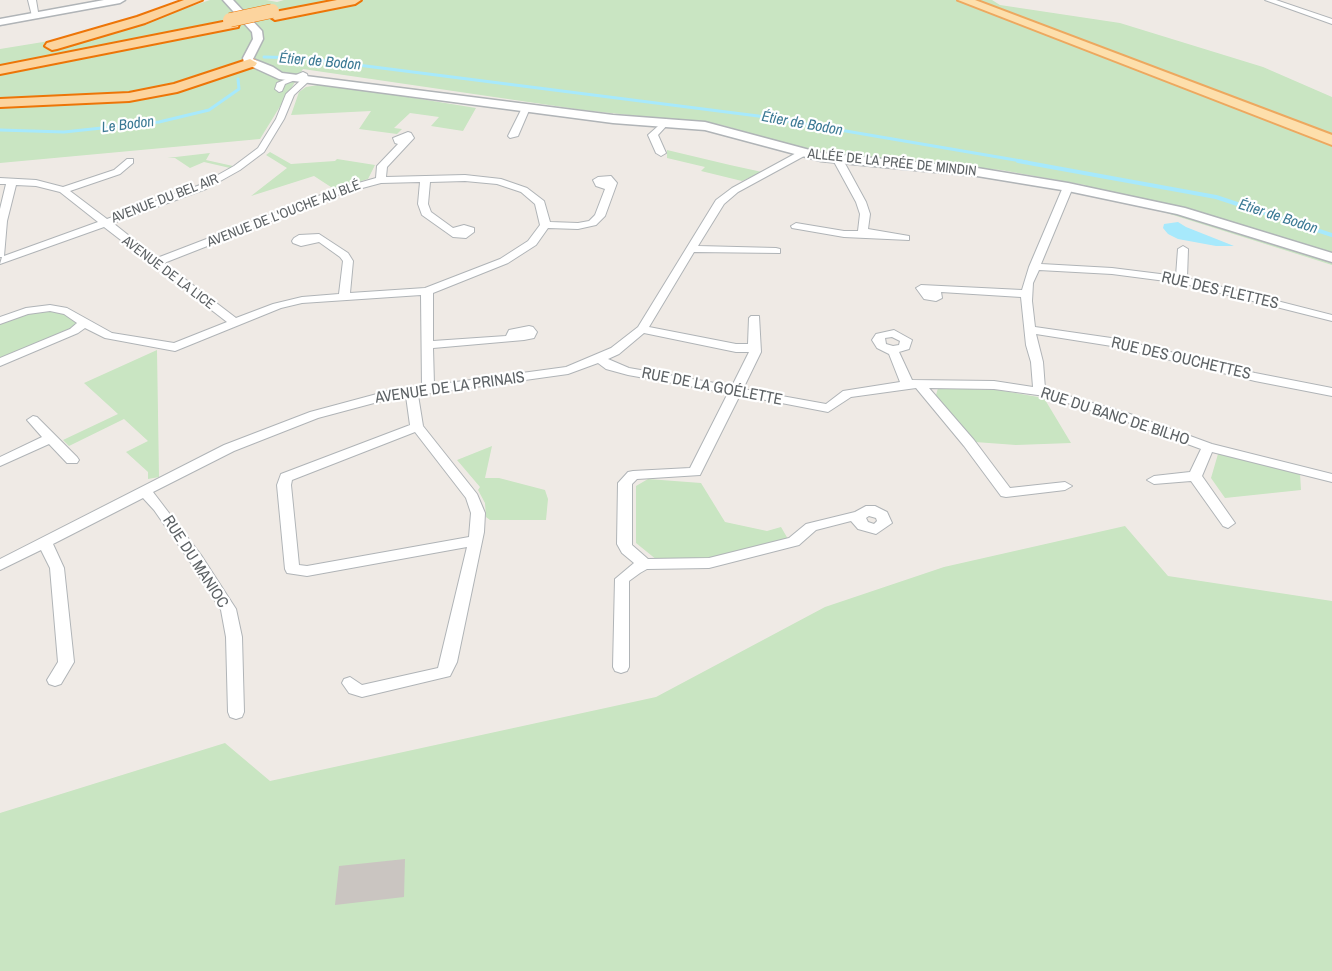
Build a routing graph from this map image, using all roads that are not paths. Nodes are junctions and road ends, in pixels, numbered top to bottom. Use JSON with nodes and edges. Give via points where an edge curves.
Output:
{"nodes":[{"id":1,"x":32,"y":0,"type":"edge"},
{"id":2,"x":120,"y":0,"type":"edge"},
{"id":3,"x":196,"y":0,"type":"edge"},
{"id":4,"x":228,"y":0,"type":"edge"},
{"id":5,"x":330,"y":0,"type":"edge"},
{"id":6,"x":355,"y":0,"type":"edge"},
{"id":7,"x":954,"y":0,"type":"edge"},
{"id":8,"x":964,"y":0,"type":"edge"},
{"id":9,"x":1269,"y":0,"type":"edge"},
{"id":10,"x":273,"y":14,"type":"junction"},
{"id":11,"x":36,"y":16,"type":"junction"},
{"id":12,"x":0,"y":22,"type":"edge"},
{"id":13,"x":232,"y":22,"type":"junction"},
{"id":14,"x":1332,"y":22,"type":"edge"},
{"id":15,"x":1086,"y":48,"type":"junction"},
{"id":16,"x":0,"y":60,"type":"edge"},
{"id":17,"x":0,"y":64,"type":"edge"},
{"id":18,"x":261,"y":68,"type":"junction"},
{"id":19,"x":0,"y":70,"type":"edge"},
{"id":20,"x":304,"y":77,"type":"junction"},
{"id":21,"x":290,"y":78,"type":"junction"},
{"id":22,"x":279,"y":88,"type":"junction"},
{"id":23,"x":0,"y":103,"type":"edge"},
{"id":24,"x":526,"y":108,"type":"junction"},
{"id":25,"x":666,"y":122,"type":"junction"},
{"id":26,"x":276,"y":125,"type":"junction"},
{"id":27,"x":513,"y":136,"type":"dead end"},
{"id":28,"x":1332,"y":140,"type":"edge"},
{"id":29,"x":404,"y":143,"type":"dead end"},
{"id":30,"x":661,"y":153,"type":"dead end"},
{"id":31,"x":803,"y":153,"type":"junction"},
{"id":32,"x":837,"y":158,"type":"junction"},
{"id":33,"x":130,"y":161,"type":"dead end"},
{"id":34,"x":425,"y":179,"type":"junction"},
{"id":35,"x":381,"y":180,"type":"junction"},
{"id":36,"x":12,"y":181,"type":"junction"},
{"id":37,"x":0,"y":182,"type":"edge"},
{"id":38,"x":1068,"y":187,"type":"junction"},
{"id":39,"x":610,"y":188,"type":"dead end"},
{"id":40,"x":63,"y":190,"type":"junction"},
{"id":41,"x":104,"y":223,"type":"junction"},
{"id":42,"x":545,"y":225,"type":"junction"},
{"id":43,"x":796,"y":226,"type":"dead end"},
{"id":44,"x":452,"y":231,"type":"dead end"},
{"id":45,"x":868,"y":234,"type":"junction"},
{"id":46,"x":905,"y":238,"type":"dead end"},
{"id":47,"x":321,"y":239,"type":"dead end"},
{"id":48,"x":691,"y":249,"type":"junction"},
{"id":49,"x":1183,"y":249,"type":"dead end"},
{"id":50,"x":776,"y":251,"type":"dead end"},
{"id":51,"x":0,"y":254,"type":"edge"},
{"id":52,"x":1332,"y":258,"type":"edge"},
{"id":53,"x":0,"y":261,"type":"edge"},
{"id":54,"x":156,"y":262,"type":"junction"},
{"id":55,"x":1034,"y":267,"type":"junction"},
{"id":56,"x":1181,"y":280,"type":"junction"},
{"id":57,"x":935,"y":289,"type":"dead end"},
{"id":58,"x":427,"y":291,"type":"junction"},
{"id":59,"x":1027,"y":294,"type":"junction"},
{"id":60,"x":344,"y":297,"type":"junction"},
{"id":61,"x":755,"y":318,"type":"dead end"},
{"id":62,"x":1332,"y":318,"type":"edge"},
{"id":63,"x":0,"y":321,"type":"edge"},
{"id":64,"x":234,"y":322,"type":"junction"},
{"id":65,"x":84,"y":323,"type":"junction"},
{"id":66,"x":642,"y":329,"type":"junction"},
{"id":67,"x":1030,"y":330,"type":"junction"},
{"id":68,"x":109,"y":336,"type":"junction"},
{"id":69,"x":57,"y":339,"type":"junction"},
{"id":70,"x":511,"y":339,"type":"dead end"},
{"id":71,"x":428,"y":345,"type":"junction"},
{"id":72,"x":753,"y":347,"type":"junction"},
{"id":73,"x":892,"y":350,"type":"dead end"},
{"id":74,"x":599,"y":359,"type":"junction"},
{"id":75,"x":0,"y":362,"type":"edge"},
{"id":76,"x":913,"y":384,"type":"junction"},
{"id":77,"x":428,"y":388,"type":"junction"},
{"id":78,"x":411,"y":391,"type":"junction"},
{"id":79,"x":734,"y":392,"type":"junction"},
{"id":80,"x":1039,"y":392,"type":"junction"},
{"id":81,"x":1332,"y":392,"type":"edge"},
{"id":82,"x":828,"y":408,"type":"joint"},
{"id":83,"x":33,"y":420,"type":"dead end"},
{"id":84,"x":417,"y":427,"type":"junction"},
{"id":85,"x":51,"y":438,"type":"junction"},
{"id":86,"x":1208,"y":447,"type":"junction"},
{"id":87,"x":72,"y":460,"type":"dead end"},
{"id":88,"x":0,"y":462,"type":"edge"},
{"id":89,"x":1195,"y":476,"type":"junction"},
{"id":90,"x":1332,"y":478,"type":"edge"},
{"id":91,"x":1154,"y":480,"type":"dead end"},
{"id":92,"x":1065,"y":486,"type":"dead end"},
{"id":93,"x":144,"y":491,"type":"junction"},
{"id":94,"x":858,"y":517,"type":"dead end"},
{"id":95,"x":1228,"y":523,"type":"dead end"},
{"id":96,"x":474,"y":541,"type":"junction"},
{"id":97,"x":45,"y":542,"type":"junction"},
{"id":98,"x":645,"y":564,"type":"junction"},
{"id":99,"x":0,"y":565,"type":"edge"},
{"id":100,"x":621,"y":667,"type":"dead end"},
{"id":101,"x":56,"y":680,"type":"dead end"},
{"id":102,"x":350,"y":683,"type":"dead end"},
{"id":103,"x":236,"y":712,"type":"dead end"}],
"edges":[{"from":1,"to":11,"type":"street"},
{"from":2,"to":11,"type":"street"},
{"from":3,"to":16,"type":"highway","via":[[102,32]]},
{"from":4,"to":18,"type":"street","via":[[257,31],[258,39],[248,58]]},
{"from":5,"to":10,"type":"highway"},
{"from":6,"to":10,"type":"highway"},
{"from":7,"to":15,"type":"main road"},
{"from":8,"to":15,"type":"main road"},
{"from":9,"to":14,"type":"street"},
{"from":10,"to":13,"type":"highway"},
{"from":11,"to":12,"type":"street"},
{"from":13,"to":17,"type":"highway"},
{"from":13,"to":19,"type":"highway"},
{"from":15,"to":28,"type":"main road"},
{"from":18,"to":20,"type":"street"},
{"from":18,"to":21,"type":"street"},
{"from":18,"to":22,"type":"street"},
{"from":18,"to":23,"type":"highway","via":[[140,95]]},
{"from":20,"to":21,"type":"street"},
{"from":20,"to":24,"type":"street","name":"ALLÉE DE LA PRÉE DE MINDIN"},
{"from":20,"to":26,"type":"street","name":"AVENUE DU BEL AIR","via":[[293,89]]},
{"from":21,"to":22,"type":"street"},
{"from":22,"to":26,"type":"street","name":"AVENUE DU BEL AIR"},
{"from":24,"to":25,"type":"street","name":"ALLÉE DE LA PRÉE DE MINDIN"},
{"from":24,"to":27,"type":"street"},
{"from":25,"to":30,"type":"street","via":[[653,135]]},
{"from":25,"to":31,"type":"street","name":"ALLÉE DE LA PRÉE DE MINDIN","via":[[720,129]]},
{"from":26,"to":41,"type":"street","name":"AVENUE DU BEL AIR","via":[[261,150],[223,177]]},
{"from":29,"to":35,"type":"street","via":[[382,166]]},
{"from":31,"to":32,"type":"street","name":"ALLÉE DE LA PRÉE DE MINDIN"},
{"from":31,"to":48,"type":"street","name":"AVENUE DE LA PRINAIS","via":[[720,202]]},
{"from":32,"to":38,"type":"street","name":"ALLÉE DE LA PRÉE DE MINDIN","via":[[977,172]]},
{"from":32,"to":45,"type":"street","via":[[861,202],[865,214],[863,230]]},
{"from":33,"to":40,"type":"street","via":[[117,172]]},
{"from":34,"to":35,"type":"street","name":"AVENUE DE L'OUCHE AU BLÉ"},
{"from":34,"to":42,"type":"street","name":"AVENUE DE L'OUCHE AU BLÉ","via":[[498,181],[524,190],[540,203]]},
{"from":34,"to":44,"type":"street","via":[[426,213]]},
{"from":35,"to":54,"type":"street","name":"AVENUE DE L'OUCHE AU BLÉ","via":[[337,192]]},
{"from":36,"to":37,"type":"street"},
{"from":36,"to":40,"type":"street"},
{"from":36,"to":51,"type":"street"},
{"from":38,"to":52,"type":"street","name":"ALLÉE DE LA PRÉE DE MINDIN","via":[[1171,208]]},
{"from":38,"to":55,"type":"street"},
{"from":39,"to":42,"type":"street","via":[[600,216],[592,223]]},
{"from":40,"to":41,"type":"street","name":"AVENUE DE LA LICE"},
{"from":41,"to":53,"type":"street","name":"AVENUE DU BEL AIR"},
{"from":41,"to":54,"type":"street","name":"AVENUE DE LA LICE"},
{"from":42,"to":58,"type":"street","via":[[532,243],[512,257]]},
{"from":43,"to":45,"type":"street"},
{"from":45,"to":46,"type":"street"},
{"from":47,"to":60,"type":"street","via":[[348,261]]},
{"from":48,"to":50,"type":"street"},
{"from":48,"to":66,"type":"street","name":"AVENUE DE LA PRINAIS"},
{"from":49,"to":56,"type":"street"},
{"from":54,"to":64,"type":"street","name":"AVENUE DE LA LICE"},
{"from":55,"to":56,"type":"street","name":"RUE DES FLETTES"},
{"from":55,"to":59,"type":"street"},
{"from":56,"to":62,"type":"street","name":"RUE DES FLETTES"},
{"from":57,"to":59,"type":"street"},
{"from":58,"to":60,"type":"street"},
{"from":58,"to":71,"type":"street"},
{"from":59,"to":67,"type":"street"},
{"from":60,"to":64,"type":"street","via":[[302,300]]},
{"from":61,"to":72,"type":"street"},
{"from":63,"to":65,"type":"street","via":[[26,311],[50,308],[67,311]]},
{"from":64,"to":68,"type":"street","via":[[175,348]]},
{"from":65,"to":68,"type":"street"},
{"from":65,"to":69,"type":"street"},
{"from":66,"to":72,"type":"street","via":[[736,348]]},
{"from":66,"to":74,"type":"street","name":"AVENUE DE LA PRINAIS"},
{"from":67,"to":80,"type":"street"},
{"from":67,"to":81,"type":"street","name":"RUE DES OUCHETTES","via":[[1118,343]]},
{"from":68,"to":69,"type":"street"},
{"from":69,"to":75,"type":"street"},
{"from":70,"to":71,"type":"street"},
{"from":71,"to":77,"type":"street"},
{"from":72,"to":79,"type":"street","via":[[755,352]]},
{"from":73,"to":76,"type":"street"},
{"from":74,"to":77,"type":"street","name":"AVENUE DE LA PRINAIS","via":[[568,370]]},
{"from":74,"to":79,"type":"street","name":"RUE DE LA GOÉLETTE","via":[[628,371]]},
{"from":76,"to":80,"type":"street","name":"RUE DU BANC DE BILHO","via":[[994,385]]},
{"from":76,"to":82,"type":"street","name":"RUE DU BANC DE BILHO","via":[[847,394]]},
{"from":76,"to":92,"type":"street","via":[[969,443],[1006,493]]},
{"from":77,"to":78,"type":"street","name":"AVENUE DE LA PRINAIS"},
{"from":78,"to":84,"type":"street"},
{"from":78,"to":93,"type":"street","name":"AVENUE DE LA PRINAIS","via":[[349,405],[264,433]]},
{"from":79,"to":82,"type":"street","name":"RUE DE LA GOÉLETTE"},
{"from":79,"to":98,"type":"street","via":[[695,472],[633,475],[625,483],[624,544]]},
{"from":80,"to":86,"type":"street","name":"RUE DU BANC DE BILHO","via":[[1126,417]]},
{"from":83,"to":85,"type":"street"},
{"from":84,"to":96,"type":"street","via":[[472,497],[477,513]]},
{"from":84,"to":96,"type":"street","via":[[286,477],[292,569],[307,571]]},
{"from":85,"to":87,"type":"street"},
{"from":85,"to":88,"type":"street"},
{"from":86,"to":89,"type":"street"},
{"from":86,"to":90,"type":"street","name":"RUE DU BANC DE BILHO"},
{"from":89,"to":91,"type":"street"},
{"from":89,"to":95,"type":"street"},
{"from":93,"to":97,"type":"street","name":"AVENUE DE LA PRINAIS"},
{"from":93,"to":103,"type":"street","name":"RUE DU MANIOC","via":[[228,609],[234,636]]},
{"from":94,"to":98,"type":"street","via":[[811,527],[794,542],[709,563]]},
{"from":96,"to":102,"type":"street","via":[[444,672],[362,691]]},
{"from":97,"to":99,"type":"street","name":"AVENUE DE LA PRINAIS"},
{"from":97,"to":101,"type":"street","via":[[57,568],[66,662]]},
{"from":98,"to":100,"type":"street","via":[[622,579]]}]}
